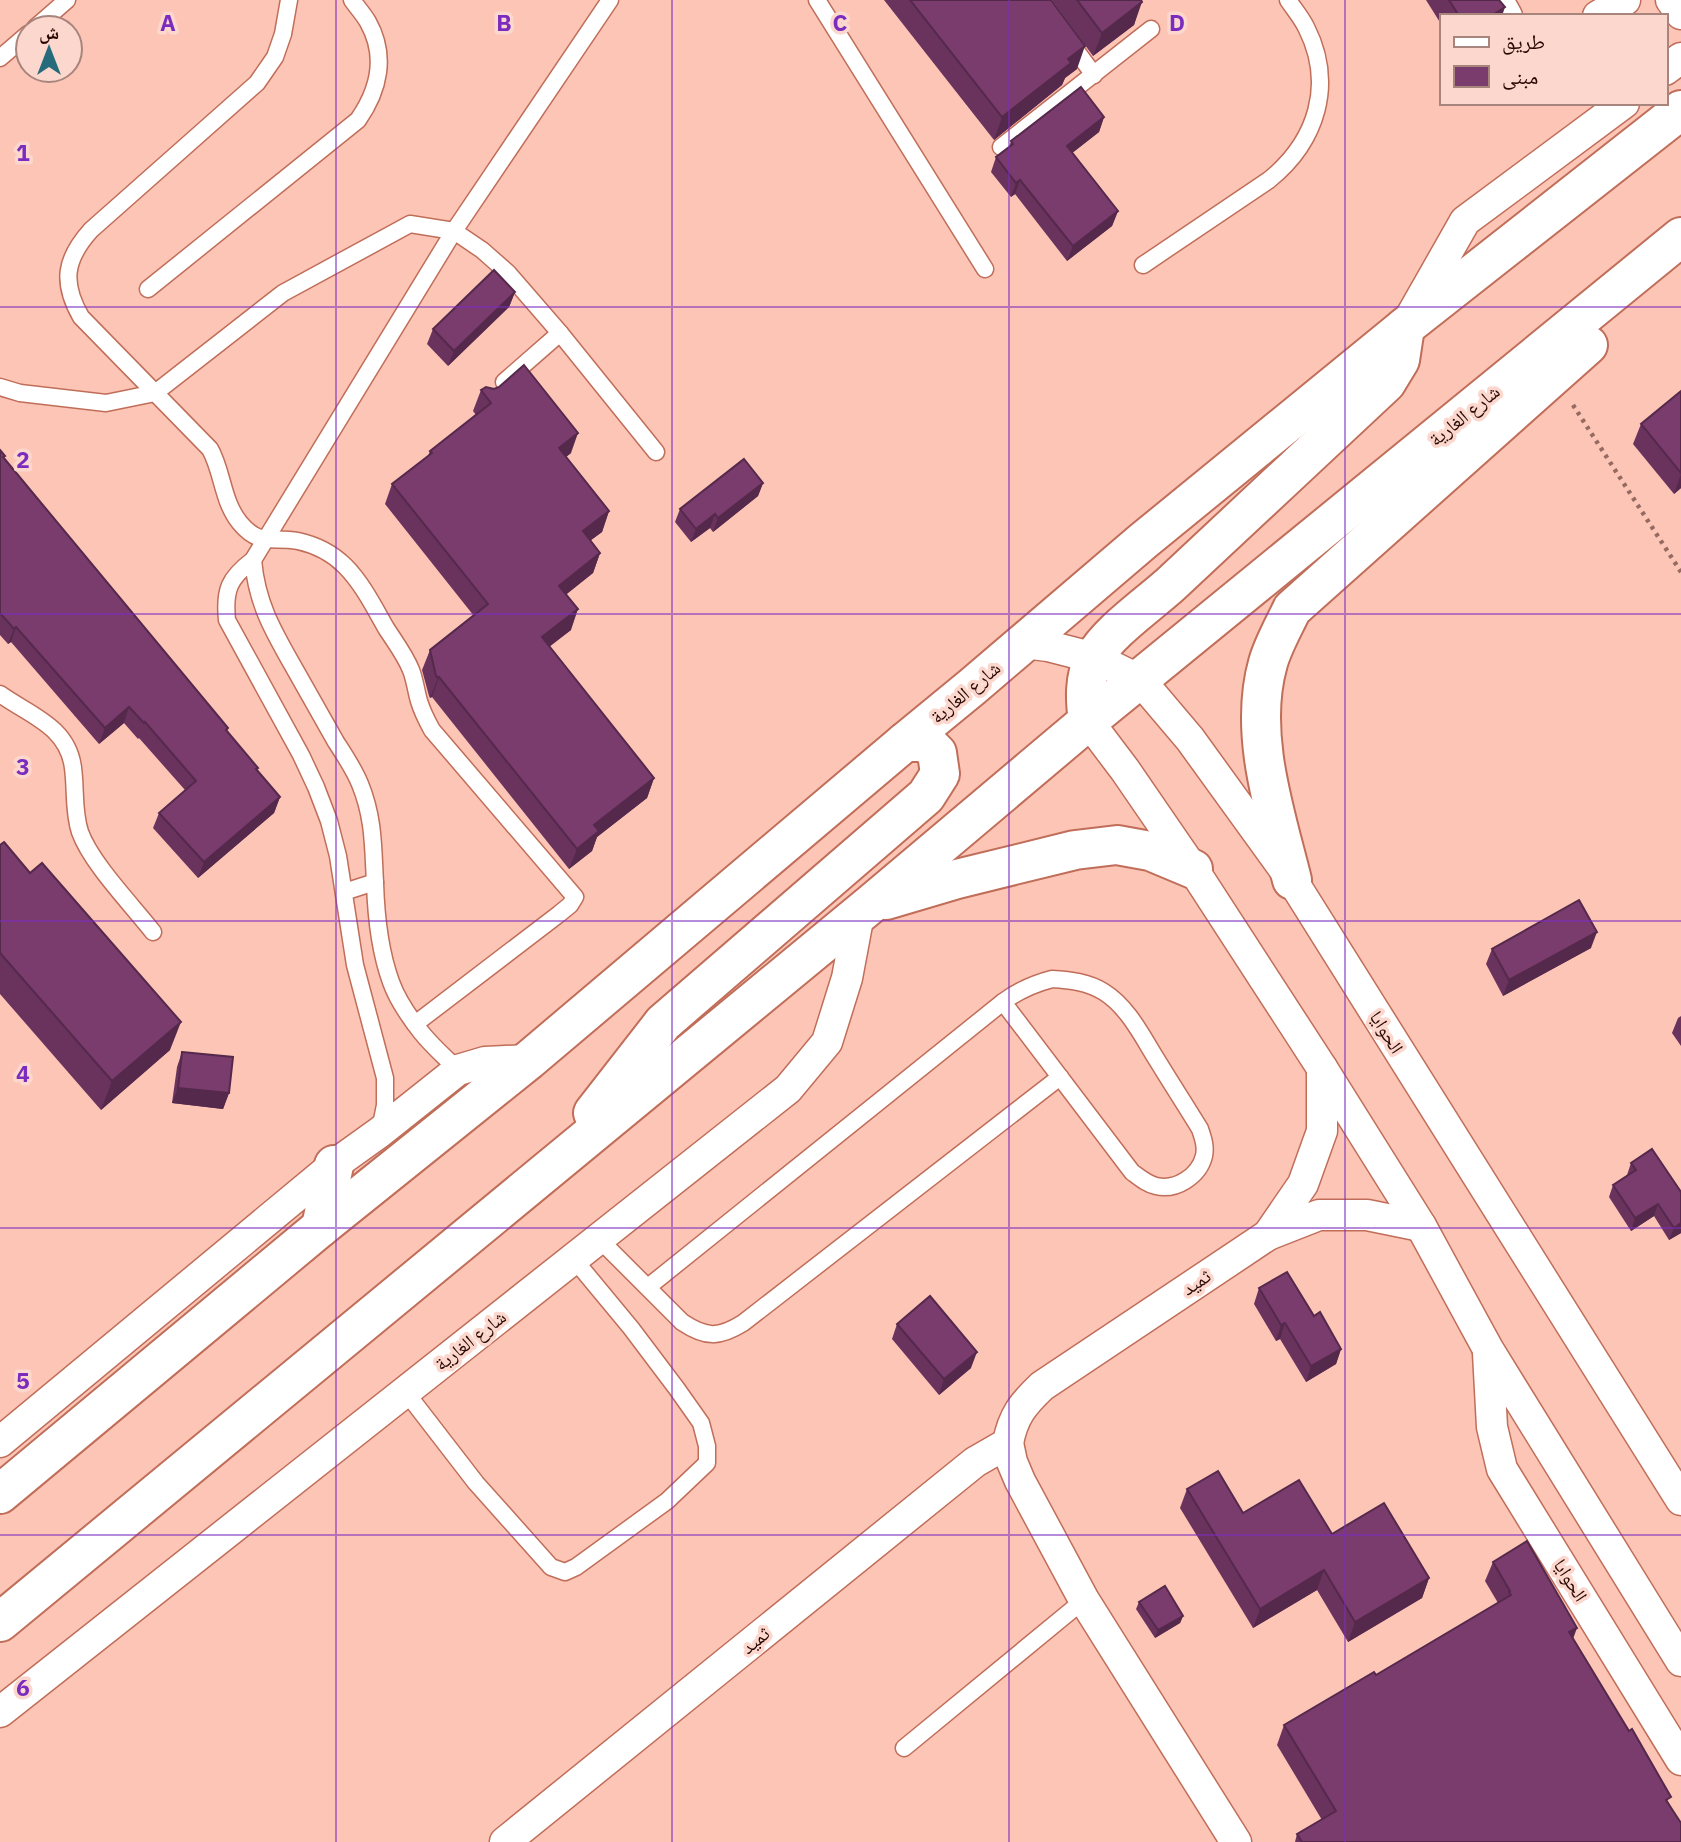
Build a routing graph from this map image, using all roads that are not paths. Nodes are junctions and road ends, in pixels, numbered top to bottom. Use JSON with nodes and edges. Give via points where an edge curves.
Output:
{"nodes":[{"id":1,"x":67,"y":0,"type":"edge"},
{"id":2,"x":289,"y":0,"type":"edge"},
{"id":3,"x":352,"y":0,"type":"edge"},
{"id":4,"x":610,"y":0,"type":"edge"},
{"id":5,"x":817,"y":0,"type":"edge"},
{"id":6,"x":1288,"y":0,"type":"edge"},
{"id":7,"x":1625,"y":0,"type":"edge"},
{"id":8,"x":1671,"y":0,"type":"edge"},
{"id":9,"x":51,"y":14,"type":"edge"},
{"id":10,"x":1601,"y":14,"type":"edge"},
{"id":11,"x":1681,"y":14,"type":"edge"},
{"id":12,"x":1152,"y":29,"type":"dead end"},
{"id":13,"x":1062,"y":32,"type":"edge"},
{"id":14,"x":14,"y":46,"type":"edge"},
{"id":15,"x":0,"y":58,"type":"edge"},
{"id":16,"x":1094,"y":75,"type":"junction"},
{"id":17,"x":1621,"y":105,"type":"edge"},
{"id":18,"x":1681,"y":110,"type":"edge"},
{"id":19,"x":1001,"y":147,"type":"dead end"},
{"id":20,"x":454,"y":231,"type":"junction"},
{"id":21,"x":1668,"y":248,"type":"edge"},
{"id":22,"x":1143,"y":265,"type":"dead end"},
{"id":23,"x":985,"y":269,"type":"dead end"},
{"id":24,"x":148,"y":289,"type":"dead end"},
{"id":25,"x":1405,"y":327,"type":"junction"},
{"id":26,"x":560,"y":333,"type":"junction"},
{"id":27,"x":0,"y":387,"type":"edge"},
{"id":28,"x":495,"y":391,"type":"edge"},
{"id":29,"x":155,"y":393,"type":"junction"},
{"id":30,"x":656,"y":452,"type":"dead end"},
{"id":31,"x":266,"y":540,"type":"junction"},
{"id":32,"x":253,"y":561,"type":"junction"},
{"id":33,"x":1024,"y":643,"type":"junction"},
{"id":34,"x":1095,"y":657,"type":"junction"},
{"id":35,"x":1140,"y":680,"type":"junction"},
{"id":36,"x":0,"y":694,"type":"edge"},
{"id":37,"x":1088,"y":721,"type":"junction"},
{"id":38,"x":905,"y":741,"type":"junction"},
{"id":39,"x":1193,"y":869,"type":"junction"},
{"id":40,"x":1292,"y":880,"type":"junction"},
{"id":41,"x":375,"y":882,"type":"junction"},
{"id":42,"x":344,"y":892,"type":"junction"},
{"id":43,"x":865,"y":909,"type":"junction"},
{"id":44,"x":153,"y":932,"type":"dead end"},
{"id":45,"x":1003,"y":1002,"type":"junction"},
{"id":46,"x":415,"y":1024,"type":"junction"},
{"id":47,"x":529,"y":1060,"type":"junction"},
{"id":48,"x":1322,"y":1068,"type":"junction"},
{"id":49,"x":458,"y":1070,"type":"junction"},
{"id":50,"x":1060,"y":1077,"type":"junction"},
{"id":51,"x":380,"y":1132,"type":"junction"},
{"id":52,"x":334,"y":1165,"type":"junction"},
{"id":53,"x":548,"y":1170,"type":"junction"},
{"id":54,"x":1421,"y":1226,"type":"junction"},
{"id":55,"x":321,"y":1227,"type":"junction"},
{"id":56,"x":1268,"y":1235,"type":"junction"},
{"id":57,"x":598,"y":1238,"type":"junction"},
{"id":58,"x":573,"y":1258,"type":"junction"},
{"id":59,"x":648,"y":1287,"type":"junction"},
{"id":60,"x":1488,"y":1349,"type":"junction"},
{"id":61,"x":405,"y":1391,"type":"junction"},
{"id":62,"x":0,"y":1442,"type":"edge"},
{"id":63,"x":1009,"y":1443,"type":"junction"},
{"id":64,"x":0,"y":1494,"type":"edge"},
{"id":65,"x":1681,"y":1500,"type":"edge"},
{"id":66,"x":1084,"y":1600,"type":"junction"},
{"id":67,"x":0,"y":1622,"type":"edge"},
{"id":68,"x":1681,"y":1661,"type":"edge"},
{"id":69,"x":0,"y":1712,"type":"edge"},
{"id":70,"x":904,"y":1748,"type":"dead end"},
{"id":71,"x":1681,"y":1760,"type":"edge"},
{"id":72,"x":1223,"y":1837,"type":"edge"},
{"id":73,"x":505,"y":1842,"type":"edge"}],
"edges":[{"from":1,"to":9,"type":"lane"},
{"from":2,"to":29,"type":"lane","via":[[275,57],[257,83],[91,230],[70,261],[71,300],[80,317]]},
{"from":3,"to":24,"type":"lane","via":[[368,22],[378,56],[375,91],[368,106],[358,120]]},
{"from":4,"to":20,"type":"lane"},
{"from":5,"to":23,"type":"lane"},
{"from":6,"to":22,"type":"lane","via":[[1305,25],[1319,68],[1320,91],[1309,133],[1285,167],[1269,180]]},
{"from":7,"to":10,"type":"street"},
{"from":8,"to":11,"type":"street"},
{"from":12,"to":16,"type":"lane"},
{"from":13,"to":16,"type":"lane"},
{"from":14,"to":15,"type":"lane"},
{"from":16,"to":19,"type":"lane"},
{"from":17,"to":25,"type":"street","name":"شارع الغارية","via":[[1465,220]]},
{"from":18,"to":25,"type":"street","name":"شارع الغارية"},
{"from":20,"to":26,"type":"lane","via":[[508,273]]},
{"from":20,"to":29,"type":"lane","via":[[410,224],[283,293]]},
{"from":20,"to":31,"type":"lane"},
{"from":21,"to":35,"type":"street","name":"شارع الغارية"},
{"from":21,"to":40,"type":"street","via":[[1617,319],[1292,609],[1268,663],[1261,718],[1265,773]]},
{"from":25,"to":33,"type":"street","name":"شارع الغارية"},
{"from":25,"to":34,"type":"street","via":[[1400,360],[1386,383],[1111,636]]},
{"from":26,"to":28,"type":"lane"},
{"from":26,"to":30,"type":"lane"},
{"from":27,"to":29,"type":"lane","via":[[106,403]]},
{"from":29,"to":31,"type":"lane","via":[[209,449],[238,521]]},
{"from":31,"to":32,"type":"lane"},
{"from":31,"to":46,"type":"lane","via":[[315,546],[354,575],[405,656],[432,730],[575,897]]},
{"from":32,"to":41,"type":"lane","via":[[270,623],[360,784],[373,828]]},
{"from":32,"to":42,"type":"lane","via":[[229,585],[227,620],[316,787],[329,821]]},
{"from":33,"to":34,"type":"street","name":"الحوايا"},
{"from":33,"to":38,"type":"street","name":"شارع الغارية"},
{"from":34,"to":35,"type":"street","name":"الحوايا"},
{"from":34,"to":37,"type":"street","via":[[1087,678]]},
{"from":35,"to":37,"type":"street","name":"شارع الغارية"},
{"from":35,"to":40,"type":"street","name":"الحوايا","via":[[1190,739]]},
{"from":36,"to":44,"type":"lane","via":[[48,724],[64,743],[73,764],[80,833],[91,854]]},
{"from":37,"to":39,"type":"street","name":"الحوايا"},
{"from":37,"to":43,"type":"street","name":"شارع الغارية"},
{"from":38,"to":47,"type":"street","name":"شارع الغارية"},
{"from":38,"to":53,"type":"street","via":[[926,742],[937,753],[940,774],[926,796],[663,1023]]},
{"from":39,"to":43,"type":"street","via":[[1150,851],[1117,845],[957,879]]},
{"from":39,"to":48,"type":"street","name":"الحوايا"},
{"from":40,"to":65,"type":"street","name":"الحوايا"},
{"from":41,"to":42,"type":"lane"},
{"from":41,"to":46,"type":"lane","via":[[391,983]]},
{"from":42,"to":51,"type":"lane","via":[[355,965],[384,1078]]},
{"from":43,"to":53,"type":"street","name":"شارع الغارية"},
{"from":43,"to":57,"type":"street","name":"شارع الغارية","via":[[827,1042],[788,1089]]},
{"from":45,"to":50,"type":"lane"},
{"from":45,"to":50,"type":"lane","via":[[1034,983],[1052,979],[1087,984],[1117,1003],[1200,1129],[1205,1143],[1197,1171],[1173,1186],[1158,1187],[1144,1181],[1132,1172]]},
{"from":45,"to":59,"type":"lane"},
{"from":46,"to":49,"type":"lane"},
{"from":47,"to":49,"type":"street","via":[[485,1062]]},
{"from":47,"to":55,"type":"street","name":"شارع الغارية"},
{"from":48,"to":54,"type":"street","name":"الحوايا"},
{"from":48,"to":56,"type":"street","name":"ثميد","via":[[1322,1131],[1303,1184]]},
{"from":49,"to":51,"type":"street"},
{"from":50,"to":59,"type":"lane","via":[[729,1332],[696,1332]]},
{"from":51,"to":52,"type":"street"},
{"from":52,"to":55,"type":"street"},
{"from":52,"to":62,"type":"street"},
{"from":53,"to":67,"type":"street","name":"شارع الغارية"},
{"from":54,"to":56,"type":"street","name":"ثميد","via":[[1367,1215],[1319,1215]]},
{"from":54,"to":60,"type":"street","name":"الحوايا"},
{"from":55,"to":64,"type":"street","name":"شارع الغارية"},
{"from":56,"to":63,"type":"street","name":"ثميد","via":[[1042,1386],[1019,1411]]},
{"from":57,"to":58,"type":"street","name":"شارع الغارية"},
{"from":57,"to":59,"type":"lane"},
{"from":58,"to":61,"type":"street","name":"شارع الغارية"},
{"from":58,"to":61,"type":"lane","via":[[701,1423],[706,1463],[667,1502],[576,1567],[565,1572],[551,1567],[476,1483]]},
{"from":60,"to":68,"type":"street","name":"الحوايا"},
{"from":60,"to":71,"type":"street","name":"الحوايا","via":[[1492,1427],[1502,1469]]},
{"from":61,"to":69,"type":"street","name":"شارع الغارية"},
{"from":63,"to":66,"type":"street","via":[[1020,1481]]},
{"from":63,"to":73,"type":"street","name":"ثميد","via":[[975,1462]]},
{"from":66,"to":70,"type":"lane"},
{"from":66,"to":72,"type":"street"}]}
